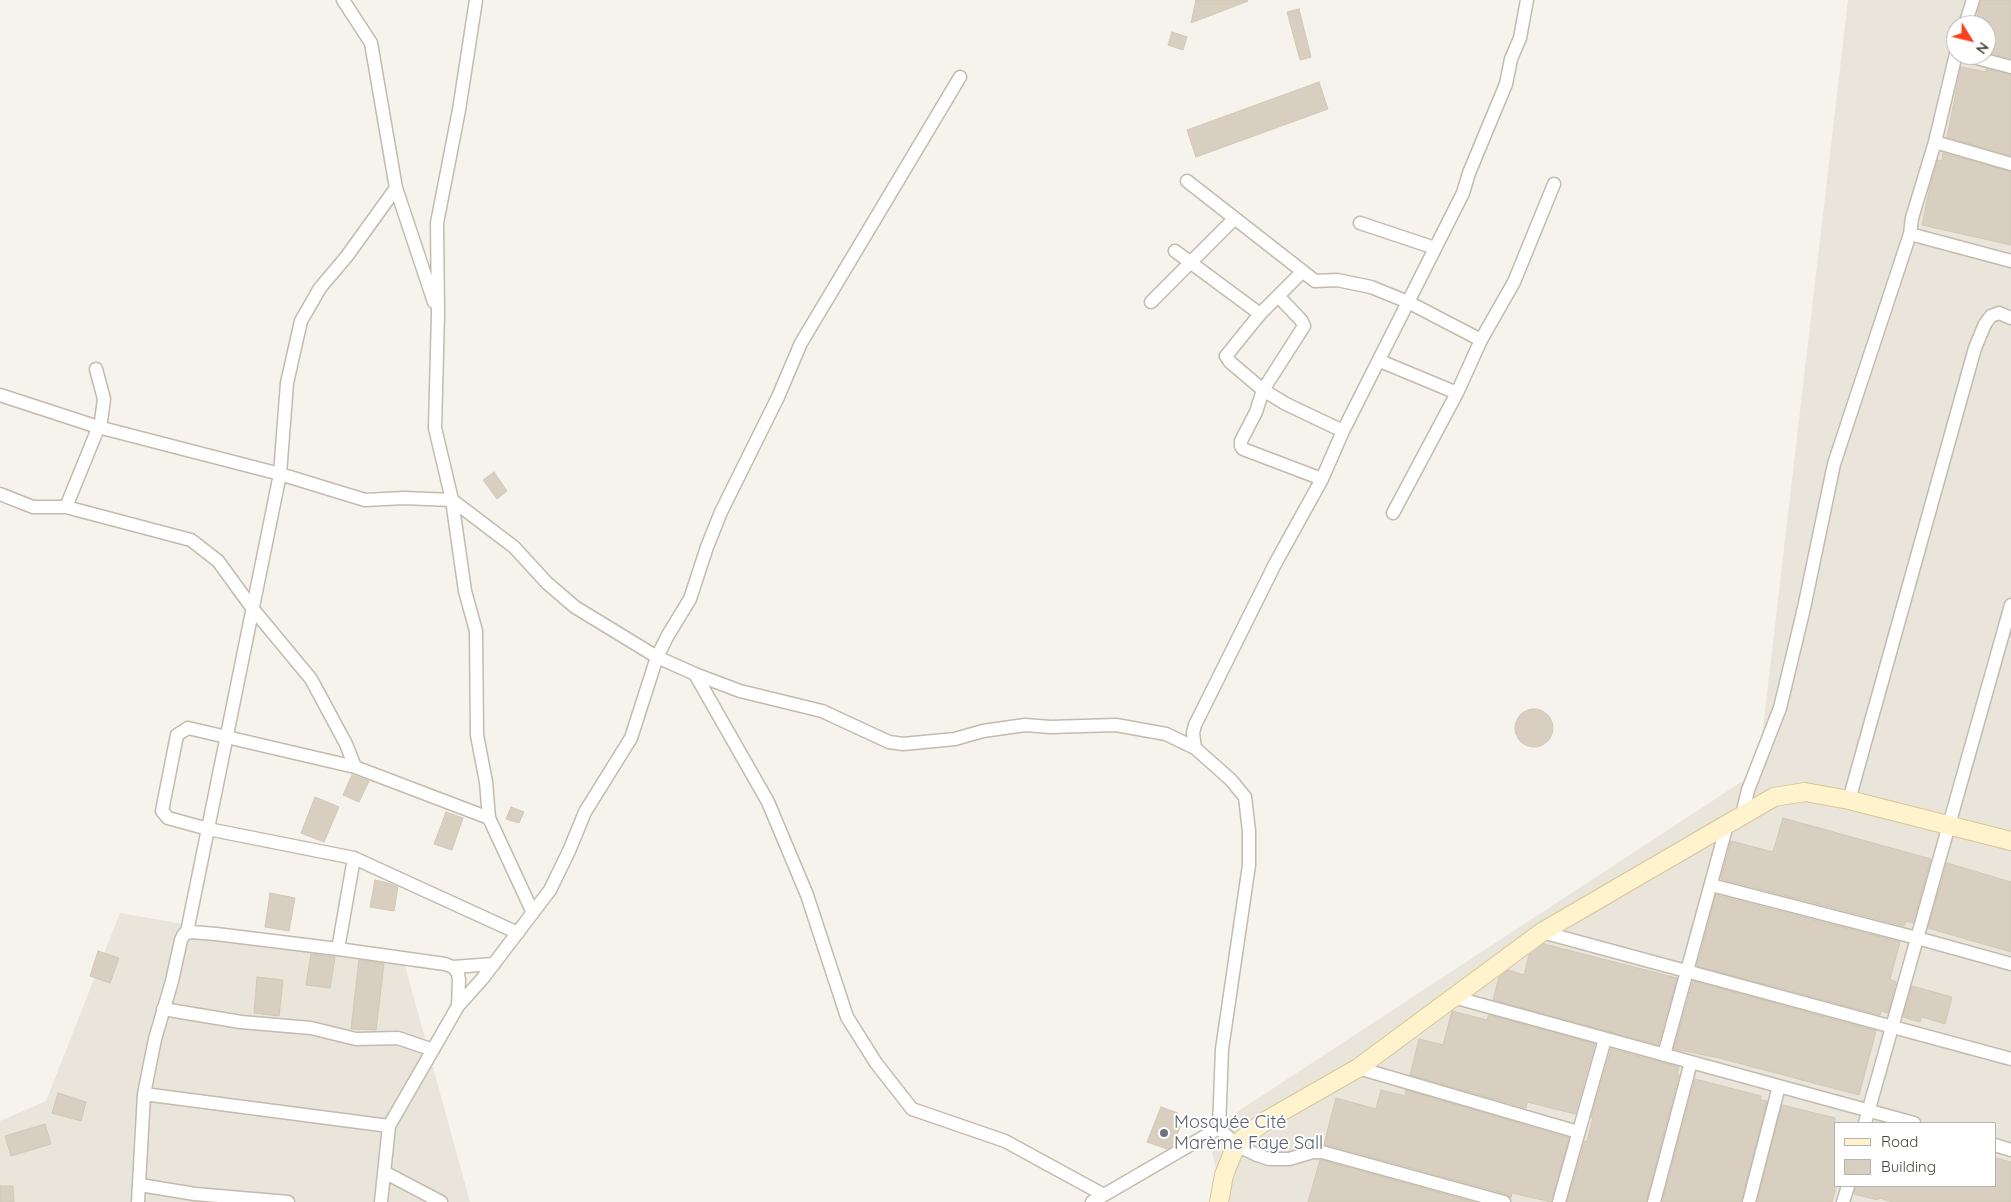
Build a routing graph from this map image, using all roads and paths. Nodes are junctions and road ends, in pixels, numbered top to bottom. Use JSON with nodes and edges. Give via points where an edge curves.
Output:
{"nodes":[{"id":1,"x":343,"y":0,"type":"edge"},
{"id":2,"x":476,"y":0,"type":"edge"},
{"id":3,"x":1527,"y":0,"type":"edge"},
{"id":4,"x":1973,"y":0,"type":"edge"},
{"id":5,"x":1968,"y":15,"type":"edge"},
{"id":6,"x":1996,"y":63,"type":"edge"},
{"id":7,"x":1953,"y":65,"type":"edge"},
{"id":8,"x":2011,"y":67,"type":"edge"},
{"id":9,"x":960,"y":77,"type":"dead end"},
{"id":10,"x":1934,"y":142,"type":"junction"},
{"id":11,"x":2011,"y":164,"type":"edge"},
{"id":12,"x":1187,"y":182,"type":"dead end"},
{"id":13,"x":1554,"y":184,"type":"dead end"},
{"id":14,"x":396,"y":188,"type":"junction"},
{"id":15,"x":1234,"y":219,"type":"junction"},
{"id":16,"x":1360,"y":223,"type":"dead end"},
{"id":17,"x":1910,"y":234,"type":"junction"},
{"id":18,"x":1435,"y":248,"type":"junction"},
{"id":19,"x":1174,"y":251,"type":"dead end"},
{"id":20,"x":2011,"y":261,"type":"edge"},
{"id":21,"x":1191,"y":263,"type":"junction"},
{"id":22,"x":1301,"y":273,"type":"junction"},
{"id":23,"x":1279,"y":297,"type":"junction"},
{"id":24,"x":1151,"y":302,"type":"dead end"},
{"id":25,"x":1408,"y":302,"type":"junction"},
{"id":26,"x":438,"y":314,"type":"junction"},
{"id":27,"x":1260,"y":314,"type":"junction"},
{"id":28,"x":2011,"y":318,"type":"edge"},
{"id":29,"x":1481,"y":340,"type":"junction"},
{"id":30,"x":1380,"y":361,"type":"junction"},
{"id":31,"x":96,"y":369,"type":"dead end"},
{"id":32,"x":1263,"y":390,"type":"junction"},
{"id":33,"x":1457,"y":393,"type":"junction"},
{"id":34,"x":0,"y":395,"type":"edge"},
{"id":35,"x":98,"y":427,"type":"junction"},
{"id":36,"x":1343,"y":432,"type":"junction"},
{"id":37,"x":280,"y":474,"type":"junction"},
{"id":38,"x":1322,"y":479,"type":"junction"},
{"id":39,"x":0,"y":494,"type":"edge"},
{"id":40,"x":452,"y":500,"type":"junction"},
{"id":41,"x":66,"y":507,"type":"junction"},
{"id":42,"x":1393,"y":513,"type":"dead end"},
{"id":43,"x":2011,"y":605,"type":"edge"},
{"id":44,"x":253,"y":609,"type":"junction"},
{"id":45,"x":657,"y":657,"type":"junction"},
{"id":46,"x":695,"y":674,"type":"junction"},
{"id":47,"x":227,"y":737,"type":"junction"},
{"id":48,"x":1195,"y":748,"type":"junction"},
{"id":49,"x":355,"y":767,"type":"junction"},
{"id":50,"x":1849,"y":800,"type":"junction"},
{"id":51,"x":1742,"y":815,"type":"junction"},
{"id":52,"x":489,"y":818,"type":"junction"},
{"id":53,"x":1727,"y":824,"type":"junction"},
{"id":54,"x":1949,"y":825,"type":"junction"},
{"id":55,"x":208,"y":828,"type":"junction"},
{"id":56,"x":2011,"y":841,"type":"edge"},
{"id":57,"x":354,"y":858,"type":"junction"},
{"id":58,"x":1711,"y":885,"type":"junction"},
{"id":59,"x":533,"y":913,"type":"junction"},
{"id":60,"x":187,"y":932,"type":"junction"},
{"id":61,"x":1542,"y":932,"type":"junction"},
{"id":62,"x":518,"y":933,"type":"junction"},
{"id":63,"x":1917,"y":938,"type":"junction"},
{"id":64,"x":338,"y":949,"type":"junction"},
{"id":65,"x":494,"y":964,"type":"junction"},
{"id":66,"x":2011,"y":964,"type":"edge"},
{"id":67,"x":453,"y":967,"type":"junction"},
{"id":68,"x":1687,"y":971,"type":"junction"},
{"id":69,"x":1453,"y":998,"type":"junction"},
{"id":70,"x":458,"y":1006,"type":"junction"},
{"id":71,"x":163,"y":1009,"type":"junction"},
{"id":72,"x":1892,"y":1027,"type":"junction"},
{"id":73,"x":1605,"y":1039,"type":"junction"},
{"id":74,"x":433,"y":1050,"type":"junction"},
{"id":75,"x":1664,"y":1055,"type":"junction"},
{"id":76,"x":2011,"y":1059,"type":"edge"},
{"id":77,"x":1691,"y":1062,"type":"junction"},
{"id":78,"x":1358,"y":1068,"type":"junction"},
{"id":79,"x":1779,"y":1086,"type":"junction"},
{"id":80,"x":144,"y":1094,"type":"junction"},
{"id":81,"x":1867,"y":1117,"type":"edge"},
{"id":82,"x":1906,"y":1122,"type":"edge"},
{"id":83,"x":388,"y":1126,"type":"junction"},
{"id":84,"x":1220,"y":1128,"type":"junction"},
{"id":85,"x":1578,"y":1132,"type":"junction"},
{"id":86,"x":1236,"y":1145,"type":"junction"},
{"id":87,"x":1996,"y":1145,"type":"edge"},
{"id":88,"x":2011,"y":1150,"type":"edge"},
{"id":89,"x":384,"y":1172,"type":"junction"},
{"id":90,"x":140,"y":1184,"type":"junction"},
{"id":91,"x":1848,"y":1187,"type":"edge"},
{"id":92,"x":1104,"y":1195,"type":"junction"},
{"id":93,"x":138,"y":1202,"type":"edge"},
{"id":94,"x":288,"y":1202,"type":"edge"},
{"id":95,"x":381,"y":1202,"type":"edge"},
{"id":96,"x":441,"y":1202,"type":"edge"},
{"id":97,"x":1092,"y":1202,"type":"edge"},
{"id":98,"x":1219,"y":1202,"type":"edge"},
{"id":99,"x":1504,"y":1202,"type":"edge"},
{"id":100,"x":1559,"y":1202,"type":"edge"},
{"id":101,"x":1654,"y":1202,"type":"edge"},
{"id":102,"x":1749,"y":1202,"type":"edge"},
{"id":103,"x":1843,"y":1202,"type":"edge"}],
"edges":[{"from":1,"to":14,"type":"street","via":[[371,43]]},
{"from":2,"to":26,"type":"street","via":[[458,118],[437,223]]},
{"from":3,"to":18,"type":"street","via":[[1506,84],[1469,173],[1464,193]]},
{"from":4,"to":5,"type":"street"},
{"from":6,"to":8,"type":"street"},
{"from":7,"to":10,"type":"street"},
{"from":9,"to":45,"type":"street","via":[[801,343],[721,512],[690,599]]},
{"from":10,"to":11,"type":"street"},
{"from":10,"to":17,"type":"street"},
{"from":12,"to":15,"type":"street"},
{"from":13,"to":29,"type":"street","via":[[1514,282]]},
{"from":14,"to":26,"type":"street"},
{"from":14,"to":37,"type":"street","via":[[320,288],[301,321],[287,383]]},
{"from":15,"to":21,"type":"street"},
{"from":15,"to":22,"type":"street"},
{"from":16,"to":18,"type":"street"},
{"from":17,"to":20,"type":"street"},
{"from":17,"to":51,"type":"street","via":[[1834,464],[1780,708],[1748,790]]},
{"from":18,"to":25,"type":"street"},
{"from":19,"to":21,"type":"street"},
{"from":21,"to":24,"type":"street"},
{"from":21,"to":27,"type":"street"},
{"from":22,"to":23,"type":"street"},
{"from":22,"to":25,"type":"street","via":[[1315,281],[1336,280],[1371,287]]},
{"from":23,"to":27,"type":"street"},
{"from":23,"to":32,"type":"street","via":[[1304,326]]},
{"from":25,"to":29,"type":"street"},
{"from":25,"to":30,"type":"street"},
{"from":26,"to":40,"type":"street","via":[[435,428]]},
{"from":27,"to":32,"type":"street","via":[[1226,356]]},
{"from":28,"to":50,"type":"street","via":[[1999,313],[1991,316],[1975,348]]},
{"from":29,"to":33,"type":"street"},
{"from":30,"to":33,"type":"street"},
{"from":30,"to":36,"type":"street"},
{"from":31,"to":35,"type":"street","via":[[104,399]]},
{"from":32,"to":36,"type":"street"},
{"from":32,"to":38,"type":"street","via":[[1241,446]]},
{"from":33,"to":42,"type":"street"},
{"from":34,"to":35,"type":"street"},
{"from":35,"to":37,"type":"street"},
{"from":35,"to":41,"type":"street"},
{"from":36,"to":38,"type":"street"},
{"from":37,"to":40,"type":"street","via":[[365,500]]},
{"from":37,"to":44,"type":"street"},
{"from":38,"to":48,"type":"street","via":[[1275,564],[1195,726]]},
{"from":39,"to":41,"type":"street","via":[[33,507]]},
{"from":40,"to":45,"type":"street","via":[[514,547],[547,583],[575,607]]},
{"from":40,"to":52,"type":"street","via":[[465,591],[476,631],[477,735]]},
{"from":41,"to":44,"type":"street","via":[[191,540],[218,561]]},
{"from":43,"to":54,"type":"street"},
{"from":44,"to":47,"type":"street"},
{"from":44,"to":49,"type":"street","via":[[311,679]]},
{"from":45,"to":46,"type":"street"},
{"from":45,"to":59,"type":"street","via":[[631,738],[585,812],[550,890]]},
{"from":46,"to":48,"type":"street","via":[[740,691],[822,711],[878,738],[896,743],[955,739],[1025,725],[1116,725],[1166,734]]},
{"from":46,"to":92,"type":"street","via":[[768,802],[807,895],[847,1017],[876,1063],[912,1110],[1004,1141]]},
{"from":47,"to":49,"type":"street"},
{"from":47,"to":55,"type":"street"},
{"from":47,"to":55,"type":"street","via":[[188,728],[177,736],[164,797],[162,811],[168,818]]},
{"from":48,"to":84,"type":"street","via":[[1239,789],[1248,808],[1249,865],[1222,1048]]},
{"from":49,"to":52,"type":"street"},
{"from":50,"to":51,"type":"street","via":[[1797,793],[1774,797]]},
{"from":50,"to":54,"type":"street"},
{"from":51,"to":53,"type":"street"},
{"from":52,"to":59,"type":"street"},
{"from":53,"to":58,"type":"street"},
{"from":53,"to":61,"type":"street"},
{"from":54,"to":56,"type":"street"},
{"from":54,"to":63,"type":"street"},
{"from":55,"to":57,"type":"street"},
{"from":55,"to":60,"type":"street"},
{"from":57,"to":62,"type":"street"},
{"from":57,"to":64,"type":"street"},
{"from":58,"to":63,"type":"street"},
{"from":58,"to":68,"type":"street"},
{"from":59,"to":62,"type":"street"},
{"from":60,"to":64,"type":"street"},
{"from":60,"to":71,"type":"street","via":[[180,940]]},
{"from":61,"to":68,"type":"street"},
{"from":61,"to":69,"type":"street"},
{"from":62,"to":65,"type":"street"},
{"from":63,"to":66,"type":"street"},
{"from":63,"to":72,"type":"street"},
{"from":64,"to":67,"type":"street"},
{"from":65,"to":67,"type":"street"},
{"from":65,"to":70,"type":"street"},
{"from":67,"to":70,"type":"street","via":[[459,980]]},
{"from":68,"to":72,"type":"street"},
{"from":68,"to":75,"type":"street"},
{"from":69,"to":73,"type":"street"},
{"from":69,"to":78,"type":"street"},
{"from":70,"to":74,"type":"street"},
{"from":71,"to":74,"type":"street","via":[[241,1022],[311,1028],[356,1039],[398,1038]]},
{"from":71,"to":80,"type":"street"},
{"from":72,"to":76,"type":"street"},
{"from":72,"to":81,"type":"street"},
{"from":73,"to":75,"type":"street"},
{"from":73,"to":85,"type":"street"},
{"from":74,"to":83,"type":"street"},
{"from":75,"to":77,"type":"street"},
{"from":77,"to":79,"type":"street"},
{"from":77,"to":101,"type":"street"},
{"from":78,"to":85,"type":"street"},
{"from":78,"to":86,"type":"street","via":[[1267,1120]]},
{"from":79,"to":81,"type":"street"},
{"from":79,"to":102,"type":"street"},
{"from":80,"to":83,"type":"street"},
{"from":80,"to":90,"type":"street"},
{"from":81,"to":82,"type":"street"},
{"from":83,"to":89,"type":"street"},
{"from":84,"to":86,"type":"street"},
{"from":84,"to":92,"type":"street"},
{"from":85,"to":100,"type":"street"},
{"from":86,"to":98,"type":"street","via":[[1224,1175]]},
{"from":86,"to":99,"type":"street","via":[[1257,1155],[1280,1160],[1322,1152]]},
{"from":87,"to":88,"type":"street"},
{"from":89,"to":95,"type":"street"},
{"from":89,"to":96,"type":"street"},
{"from":90,"to":93,"type":"street"},
{"from":90,"to":94,"type":"street","via":[[195,1194]]},
{"from":91,"to":103,"type":"street"},
{"from":92,"to":97,"type":"street"}]}
